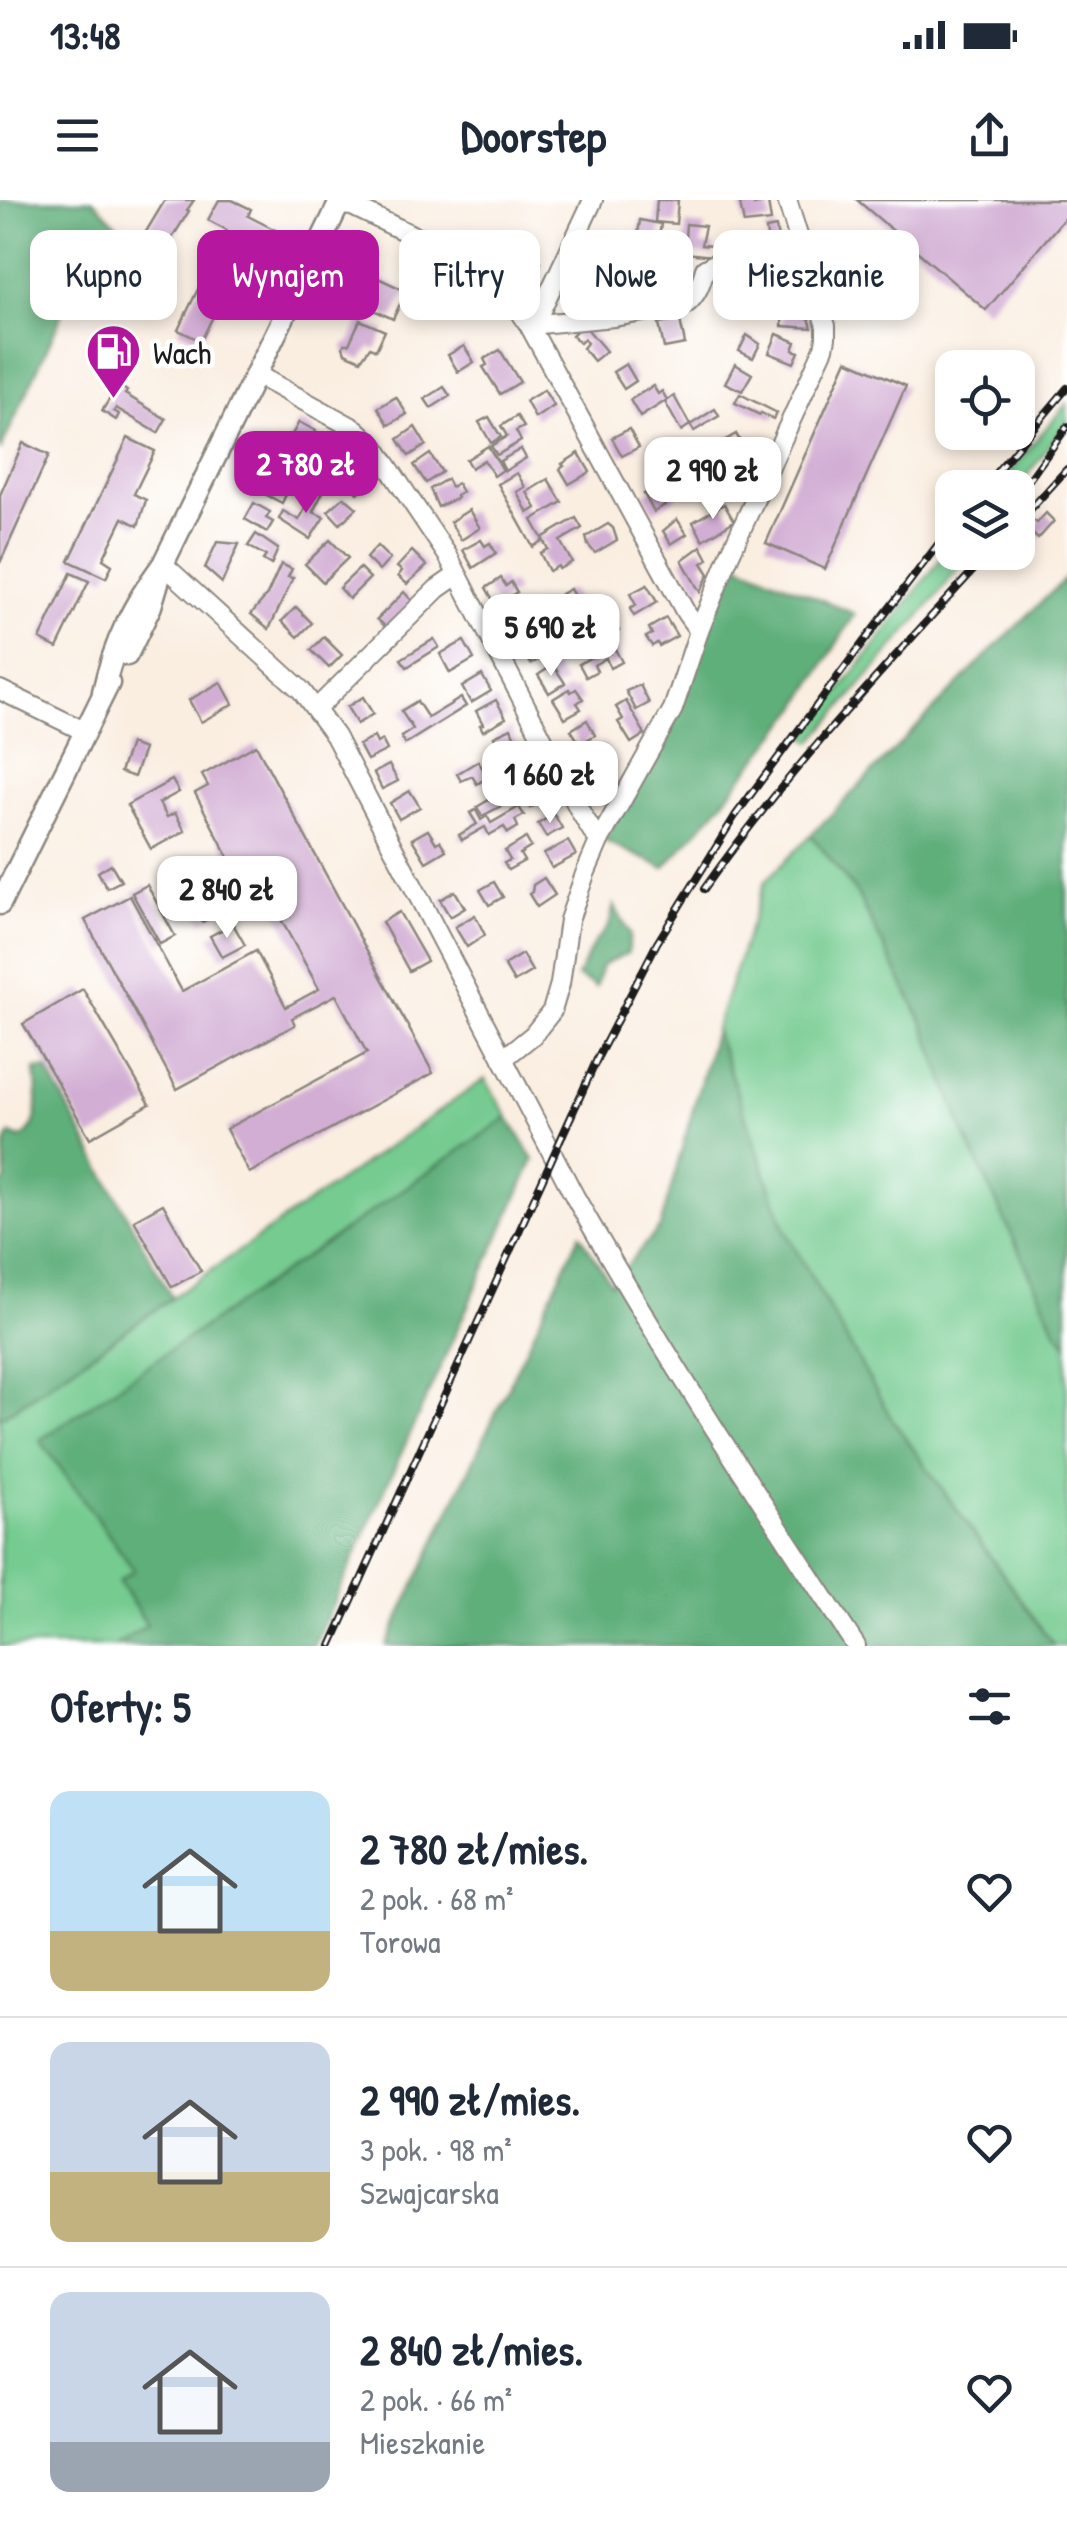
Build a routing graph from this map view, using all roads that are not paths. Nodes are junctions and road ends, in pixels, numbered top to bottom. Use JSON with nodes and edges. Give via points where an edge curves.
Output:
{"nodes":[{"id":1,"x":593,"y":200,"type":"edge"},
{"id":2,"x":788,"y":200,"type":"edge"},
{"id":3,"x":340,"y":202,"type":"edge"},
{"id":4,"x":713,"y":264,"type":"edge"},
{"id":5,"x":532,"y":325,"type":"junction"},
{"id":6,"x":257,"y":375,"type":"junction"},
{"id":7,"x":163,"y":564,"type":"junction"},
{"id":8,"x":457,"y":575,"type":"junction"},
{"id":9,"x":699,"y":630,"type":"junction"},
{"id":10,"x":0,"y":690,"type":"edge"},
{"id":11,"x":316,"y":709,"type":"junction"},
{"id":12,"x":84,"y":731,"type":"junction"},
{"id":13,"x":600,"y":839,"type":"junction"},
{"id":14,"x":0,"y":904,"type":"edge"},
{"id":15,"x":503,"y":1059,"type":"junction"},
{"id":16,"x":856,"y":1646,"type":"edge"}],
"edges":[{"from":1,"to":5,"type":"street"},
{"from":2,"to":9,"type":"street","via":[[826,338]]},
{"from":3,"to":5,"type":"street","via":[[496,276]]},
{"from":3,"to":6,"type":"main road"},
{"from":4,"to":5,"type":"street","via":[[693,299],[675,308]]},
{"from":5,"to":9,"type":"street"},
{"from":6,"to":7,"type":"main road"},
{"from":6,"to":8,"type":"street","via":[[371,441]]},
{"from":7,"to":11,"type":"street"},
{"from":7,"to":12,"type":"main road","via":[[152,606]]},
{"from":8,"to":11,"type":"street"},
{"from":8,"to":13,"type":"street"},
{"from":9,"to":13,"type":"street","via":[[673,709]]},
{"from":10,"to":12,"type":"street"},
{"from":11,"to":15,"type":"street"},
{"from":12,"to":14,"type":"main road"},
{"from":13,"to":15,"type":"street","via":[[569,920],[556,1002],[534,1035]]},
{"from":15,"to":16,"type":"street","via":[[622,1279]]}]}
